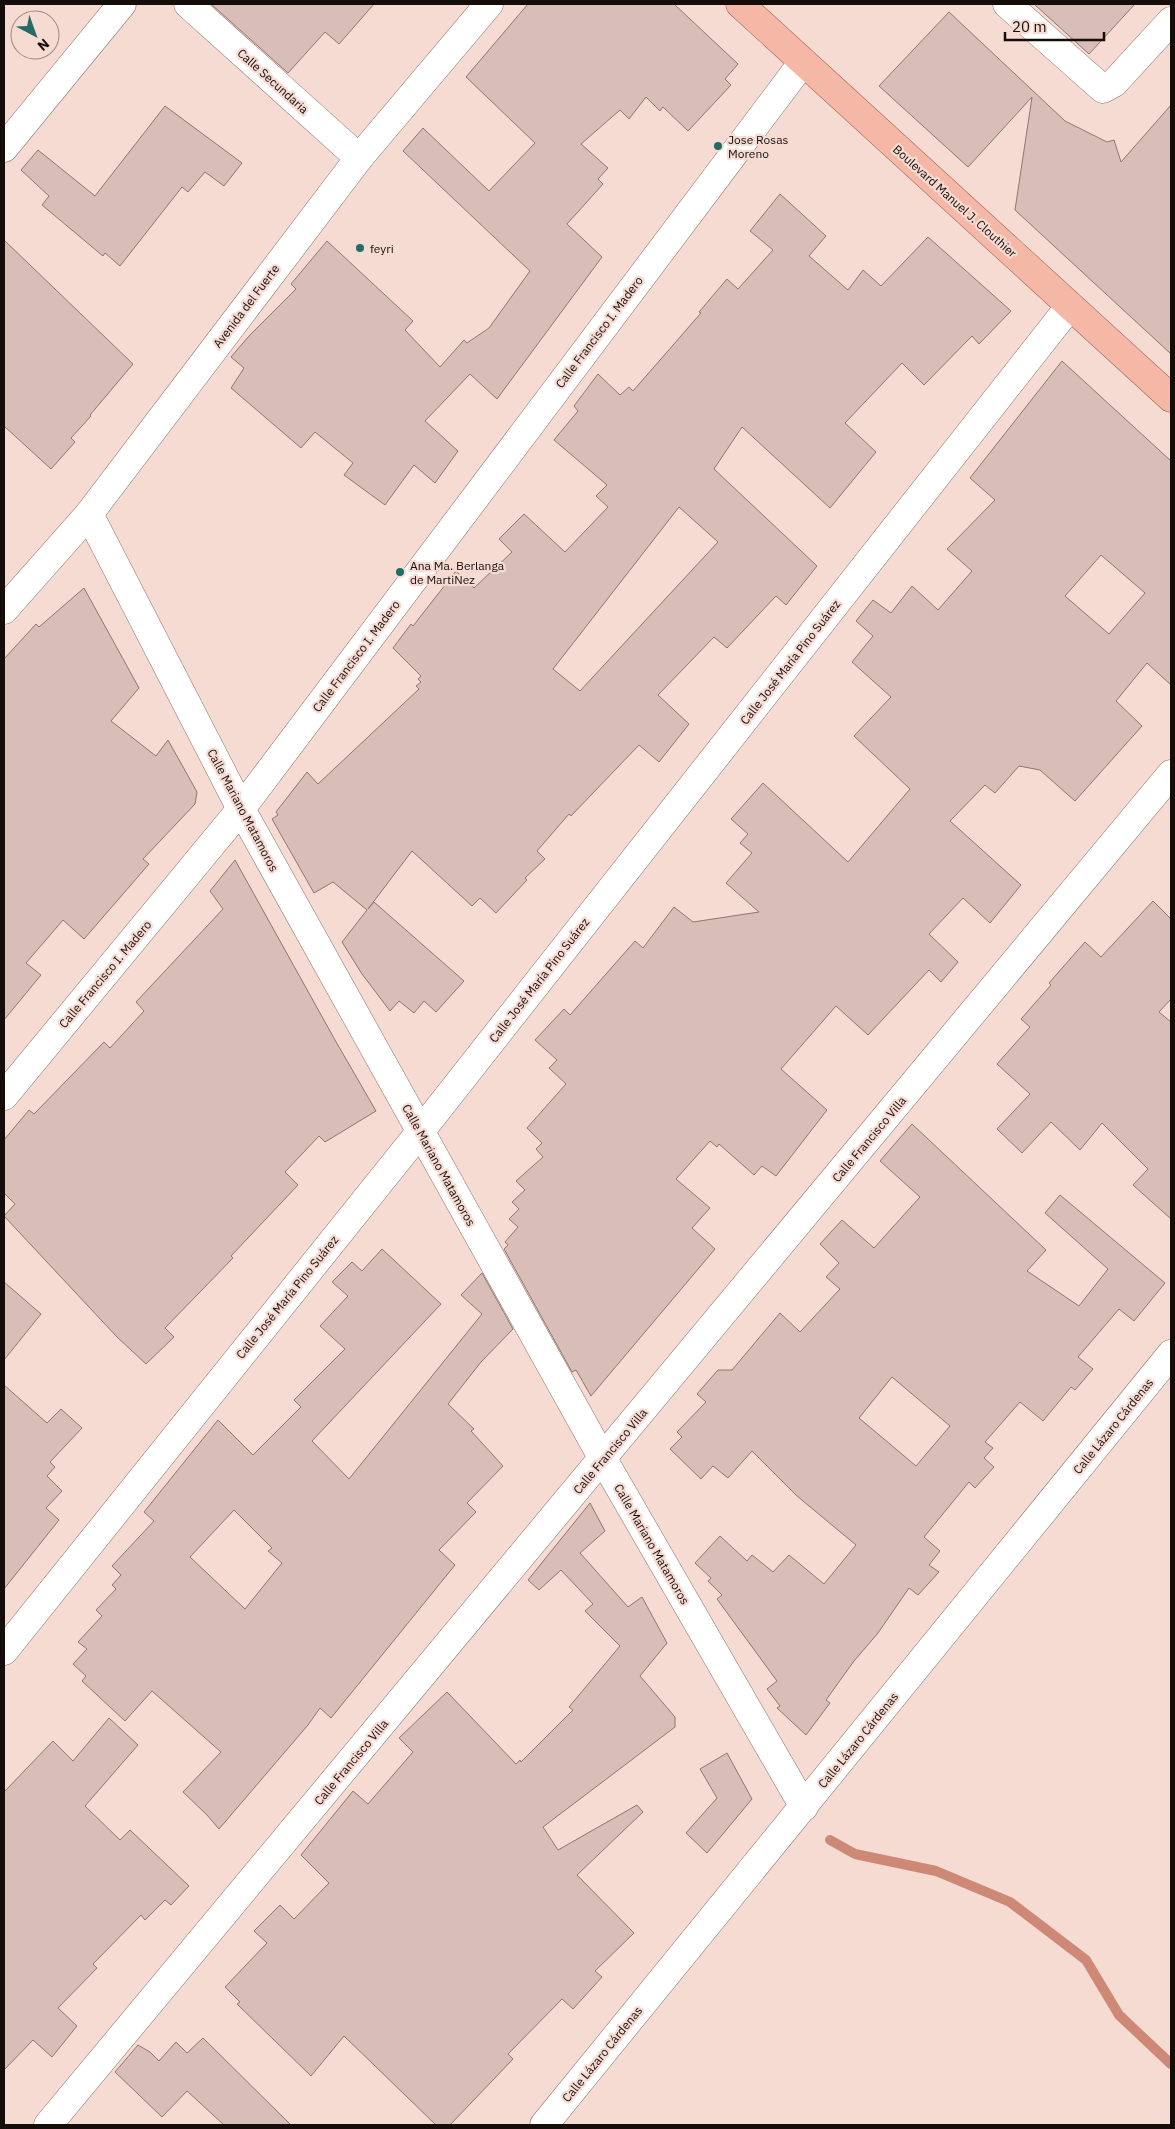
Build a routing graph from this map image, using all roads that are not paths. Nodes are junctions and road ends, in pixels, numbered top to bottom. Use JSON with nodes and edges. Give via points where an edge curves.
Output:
{"nodes":[{"id":1,"x":122,"y":4,"type":"edge"},
{"id":2,"x":188,"y":4,"type":"edge"},
{"id":3,"x":489,"y":4,"type":"edge"},
{"id":4,"x":740,"y":4,"type":"edge"},
{"id":5,"x":1007,"y":4,"type":"edge"},
{"id":6,"x":1171,"y":21,"type":"edge"},
{"id":7,"x":803,"y":62,"type":"junction"},
{"id":8,"x":4,"y":148,"type":"edge"},
{"id":9,"x":358,"y":158,"type":"junction"},
{"id":10,"x":1070,"y":306,"type":"junction"},
{"id":11,"x":1171,"y":398,"type":"edge"},
{"id":12,"x":89,"y":514,"type":"junction"},
{"id":13,"x":4,"y":610,"type":"edge"},
{"id":14,"x":1171,"y":774,"type":"edge"},
{"id":15,"x":241,"y":809,"type":"junction"},
{"id":16,"x":4,"y":1096,"type":"edge"},
{"id":17,"x":420,"y":1132,"type":"junction"},
{"id":18,"x":1171,"y":1354,"type":"edge"},
{"id":19,"x":603,"y":1459,"type":"junction"},
{"id":20,"x":4,"y":1651,"type":"edge"},
{"id":21,"x":804,"y":1807,"type":"junction"},
{"id":22,"x":48,"y":2125,"type":"edge"},
{"id":23,"x":544,"y":2125,"type":"edge"}],
"edges":[{"from":1,"to":8,"type":"street"},
{"from":2,"to":9,"type":"street","name":"Calle Secundaria"},
{"from":3,"to":9,"type":"street","name":"Avenida del Fuerte"},
{"from":4,"to":7,"type":"main road","name":"Boulevard Manuel J. Clouthier"},
{"from":5,"to":6,"type":"street","via":[[1103,89],[1114,83]]},
{"from":7,"to":10,"type":"main road","name":"Boulevard Manuel J. Clouthier"},
{"from":7,"to":15,"type":"street","name":"Calle Francisco I. Madero"},
{"from":9,"to":12,"type":"street","name":"Avenida del Fuerte"},
{"from":10,"to":11,"type":"main road","name":"Boulevard Manuel J. Clouthier"},
{"from":10,"to":17,"type":"street","name":"Calle José María Pino Suárez"},
{"from":12,"to":13,"type":"street","name":"Avenida del Fuerte"},
{"from":12,"to":15,"type":"street","name":"Calle Mariano Matamoros"},
{"from":14,"to":19,"type":"street","name":"Calle Francisco Villa"},
{"from":15,"to":16,"type":"street","name":"Calle Francisco I. Madero"},
{"from":15,"to":17,"type":"street","name":"Calle Mariano Matamoros"},
{"from":17,"to":19,"type":"street","name":"Calle Mariano Matamoros"},
{"from":17,"to":20,"type":"street","name":"Calle José María Pino Suárez"},
{"from":18,"to":21,"type":"street","name":"Calle Lázaro Cárdenas"},
{"from":19,"to":21,"type":"street","name":"Calle Mariano Matamoros"},
{"from":19,"to":22,"type":"street","name":"Calle Francisco Villa"},
{"from":21,"to":23,"type":"street","name":"Calle Lázaro Cárdenas"}]}
